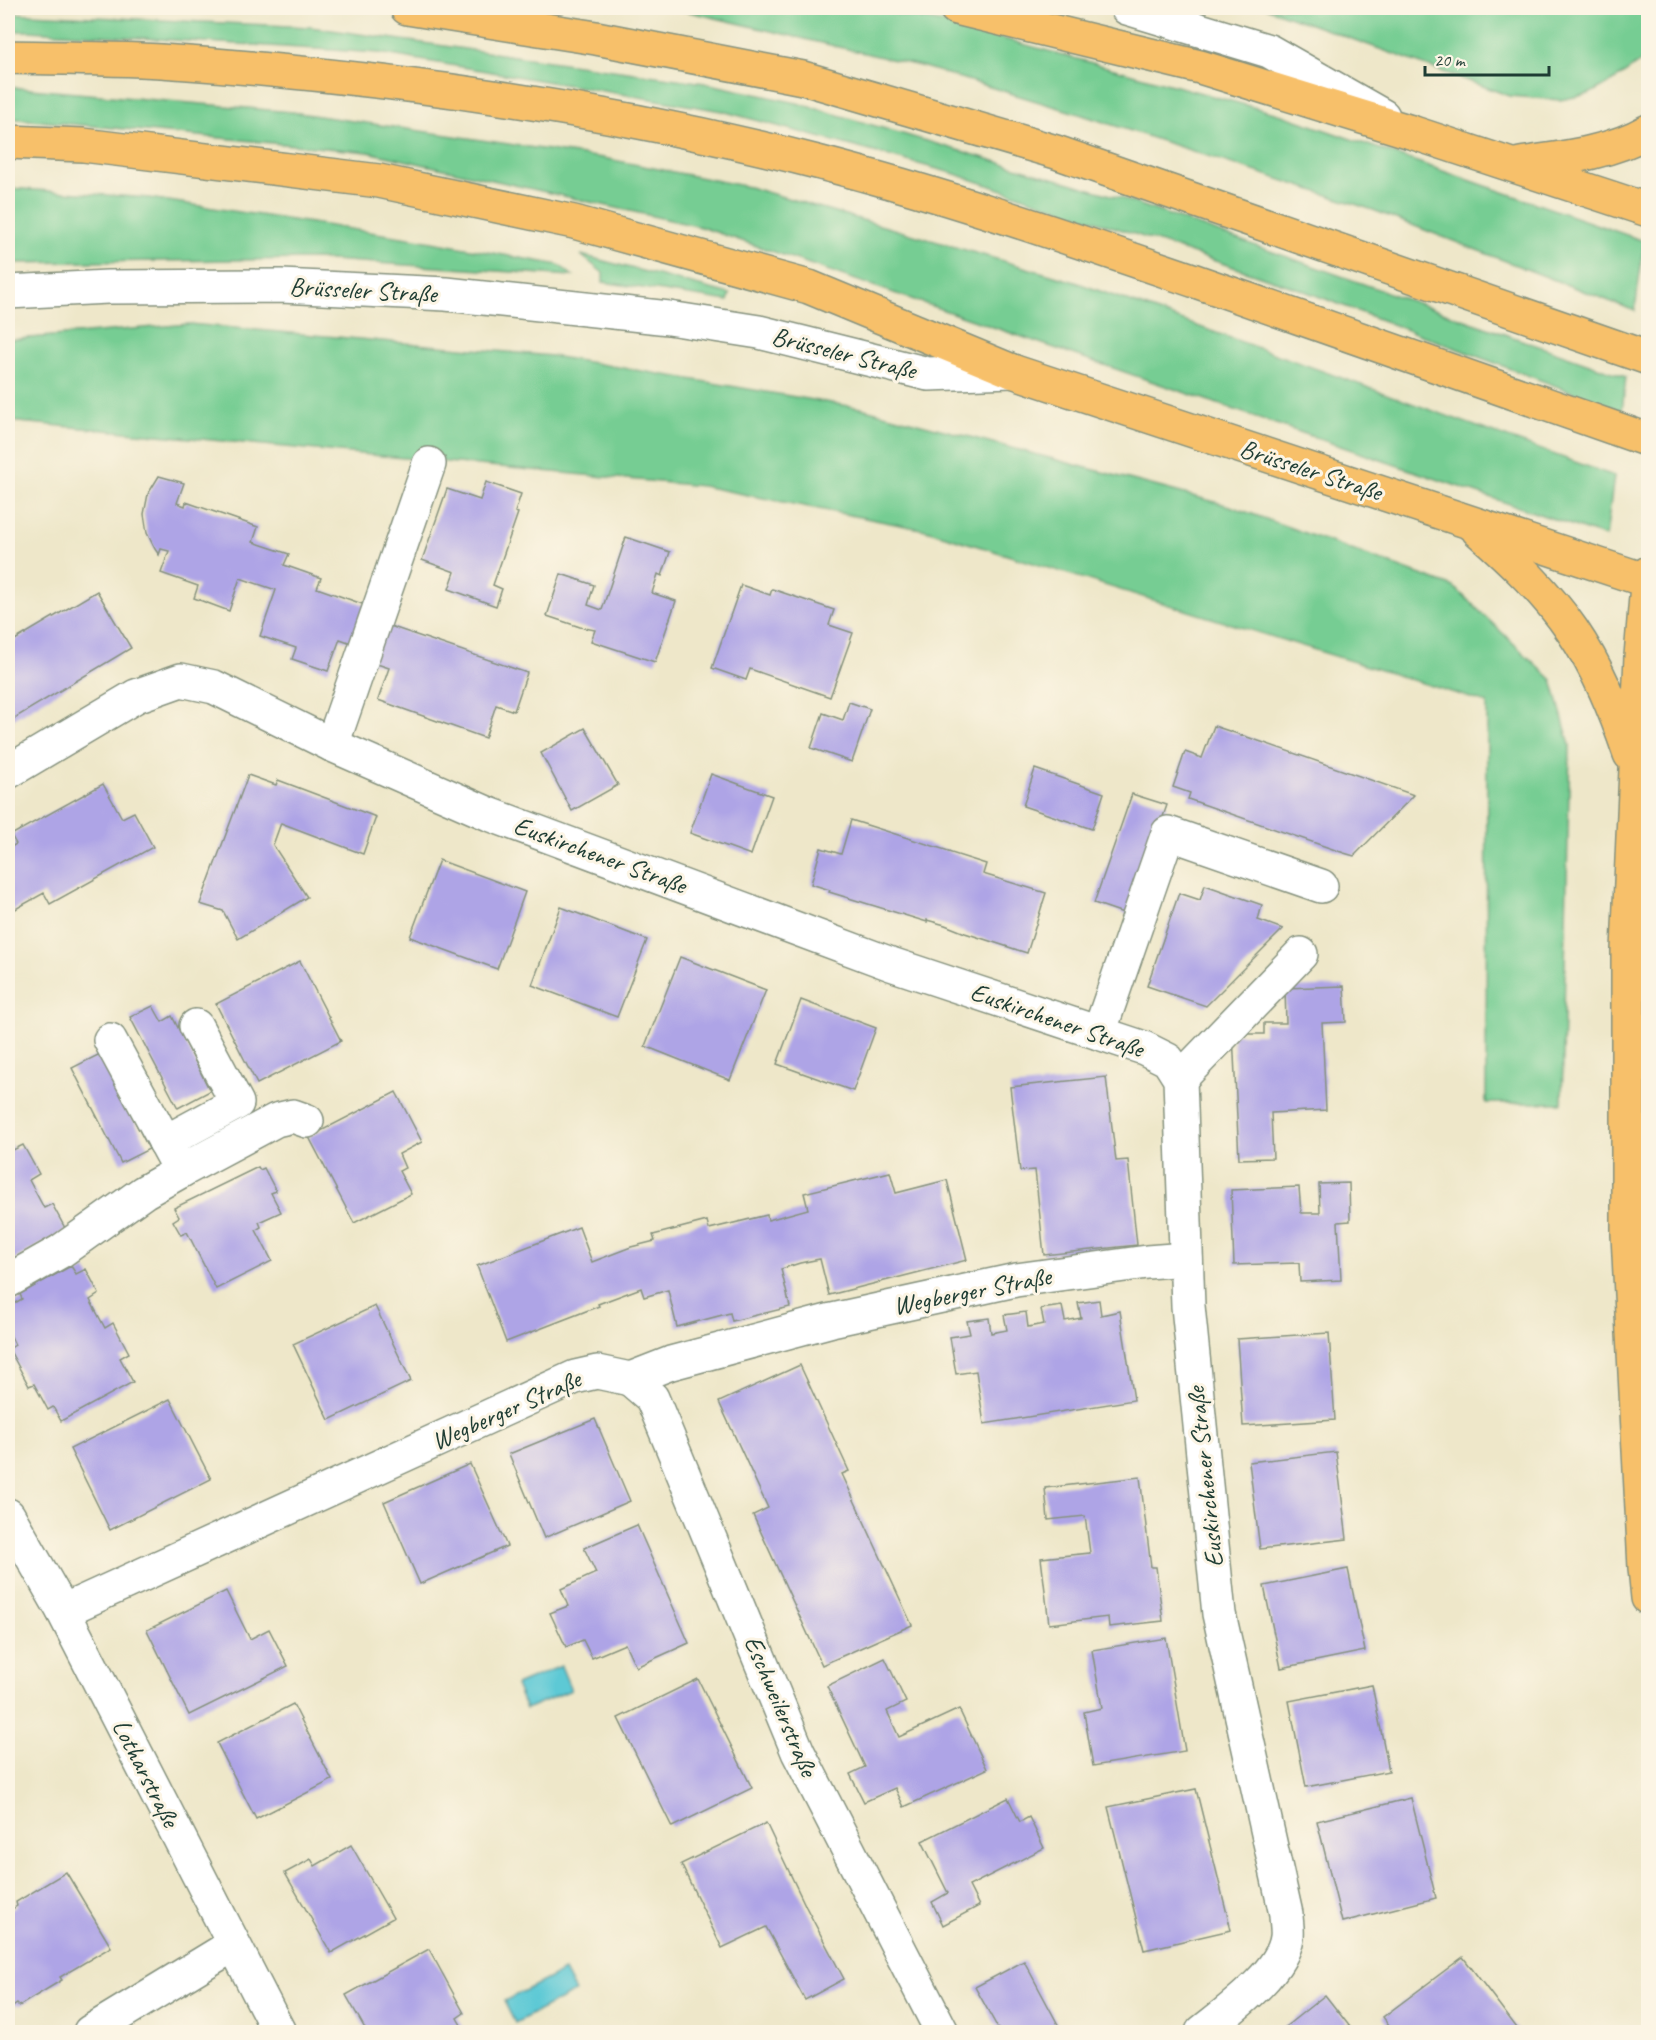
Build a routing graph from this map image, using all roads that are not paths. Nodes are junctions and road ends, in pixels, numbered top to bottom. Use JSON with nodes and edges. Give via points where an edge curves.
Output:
{"nodes":[{"id":1,"x":407,"y":8,"type":"edge"},
{"id":2,"x":956,"y":8,"type":"edge"},
{"id":3,"x":1127,"y":8,"type":"edge"},
{"id":4,"x":8,"y":57,"type":"edge"},
{"id":5,"x":1648,"y":131,"type":"edge"},
{"id":6,"x":1411,"y":132,"type":"junction"},
{"id":7,"x":8,"y":142,"type":"edge"},
{"id":8,"x":1513,"y":165,"type":"junction"},
{"id":9,"x":1648,"y":210,"type":"edge"},
{"id":10,"x":8,"y":292,"type":"edge"},
{"id":11,"x":1648,"y":357,"type":"edge"},
{"id":12,"x":1012,"y":371,"type":"junction"},
{"id":13,"x":1648,"y":440,"type":"edge"},
{"id":14,"x":429,"y":464,"type":"dead end"},
{"id":15,"x":1471,"y":523,"type":"junction"},
{"id":16,"x":1648,"y":578,"type":"edge"},
{"id":17,"x":332,"y":745,"type":"junction"},
{"id":18,"x":8,"y":772,"type":"edge"},
{"id":19,"x":1636,"y":773,"type":"junction"},
{"id":20,"x":1321,"y":886,"type":"dead end"},
{"id":21,"x":1301,"y":954,"type":"dead end"},
{"id":22,"x":1638,"y":956,"type":"edge"},
{"id":23,"x":196,"y":1026,"type":"dead end"},
{"id":24,"x":1099,"y":1033,"type":"junction"},
{"id":25,"x":110,"y":1040,"type":"dead end"},
{"id":26,"x":1180,"y":1079,"type":"junction"},
{"id":27,"x":308,"y":1121,"type":"dead end"},
{"id":28,"x":165,"y":1142,"type":"junction"},
{"id":29,"x":181,"y":1171,"type":"junction"},
{"id":30,"x":1638,"y":1228,"type":"edge"},
{"id":31,"x":1186,"y":1259,"type":"junction"},
{"id":32,"x":8,"y":1281,"type":"edge"},
{"id":33,"x":630,"y":1378,"type":"junction"},
{"id":34,"x":8,"y":1515,"type":"edge"},
{"id":35,"x":1647,"y":1577,"type":"edge"},
{"id":36,"x":63,"y":1611,"type":"junction"},
{"id":37,"x":234,"y":1945,"type":"junction"},
{"id":38,"x":90,"y":2032,"type":"edge"},
{"id":39,"x":279,"y":2032,"type":"edge"},
{"id":40,"x":942,"y":2032,"type":"edge"},
{"id":41,"x":1202,"y":2032,"type":"edge"}],
"edges":[{"from":1,"to":11,"type":"main road","via":[[596,38],[803,78],[1056,152]]},
{"from":2,"to":6,"type":"main road","via":[[1200,67]]},
{"from":3,"to":6,"type":"street","via":[[1269,51]]},
{"from":4,"to":13,"type":"main road","via":[[261,69],[468,93],[586,113],[817,162],[1028,224]]},
{"from":5,"to":8,"type":"main road","via":[[1604,149]]},
{"from":6,"to":8,"type":"main road"},
{"from":7,"to":12,"type":"main road","via":[[83,145],[379,181],[574,222],[809,287]]},
{"from":8,"to":9,"type":"main road"},
{"from":10,"to":12,"type":"street","name":"Brüsseler Straße","via":[[281,286],[446,294],[747,330],[928,374]]},
{"from":12,"to":15,"type":"main road","name":"Brüsseler Straße"},
{"from":14,"to":17,"type":"street"},
{"from":15,"to":16,"type":"main road","name":"Brüsseler Straße"},
{"from":15,"to":19,"type":"main road","via":[[1513,561],[1572,630],[1601,679]]},
{"from":16,"to":19,"type":"main road"},
{"from":17,"to":18,"type":"street","name":"Euskirchener Straße","via":[[213,687],[181,680],[136,696]]},
{"from":17,"to":24,"type":"street","name":"Euskirchener Straße","via":[[489,814],[891,964]]},
{"from":19,"to":22,"type":"main road"},
{"from":20,"to":24,"type":"street","via":[[1168,833]]},
{"from":21,"to":26,"type":"street"},
{"from":22,"to":30,"type":"main road"},
{"from":23,"to":28,"type":"street","via":[[237,1103]]},
{"from":24,"to":26,"type":"street","name":"Euskirchener Straße","via":[[1168,1060]]},
{"from":25,"to":28,"type":"street"},
{"from":26,"to":31,"type":"street","name":"Euskirchener Straße"},
{"from":27,"to":29,"type":"street","via":[[293,1116],[276,1120]]},
{"from":28,"to":29,"type":"street"},
{"from":29,"to":32,"type":"street","via":[[144,1192],[61,1251]]},
{"from":30,"to":35,"type":"main road"},
{"from":31,"to":33,"type":"street","name":"Wegberger Straße","via":[[1016,1280],[843,1317],[671,1363]]},
{"from":31,"to":41,"type":"street","name":"Euskirchener Straße","via":[[1219,1614],[1286,1914],[1287,1938],[1277,1963],[1266,1976]]},
{"from":33,"to":36,"type":"street","name":"Wegberger Straße","via":[[597,1372],[575,1377]]},
{"from":33,"to":40,"type":"street","name":"Eschweilerstraße","via":[[652,1398],[798,1752]]},
{"from":34,"to":36,"type":"street","name":"Lotharstraße"},
{"from":36,"to":37,"type":"street","name":"Lotharstraße"},
{"from":37,"to":38,"type":"street"},
{"from":37,"to":39,"type":"street","name":"Lotharstraße"}]}
